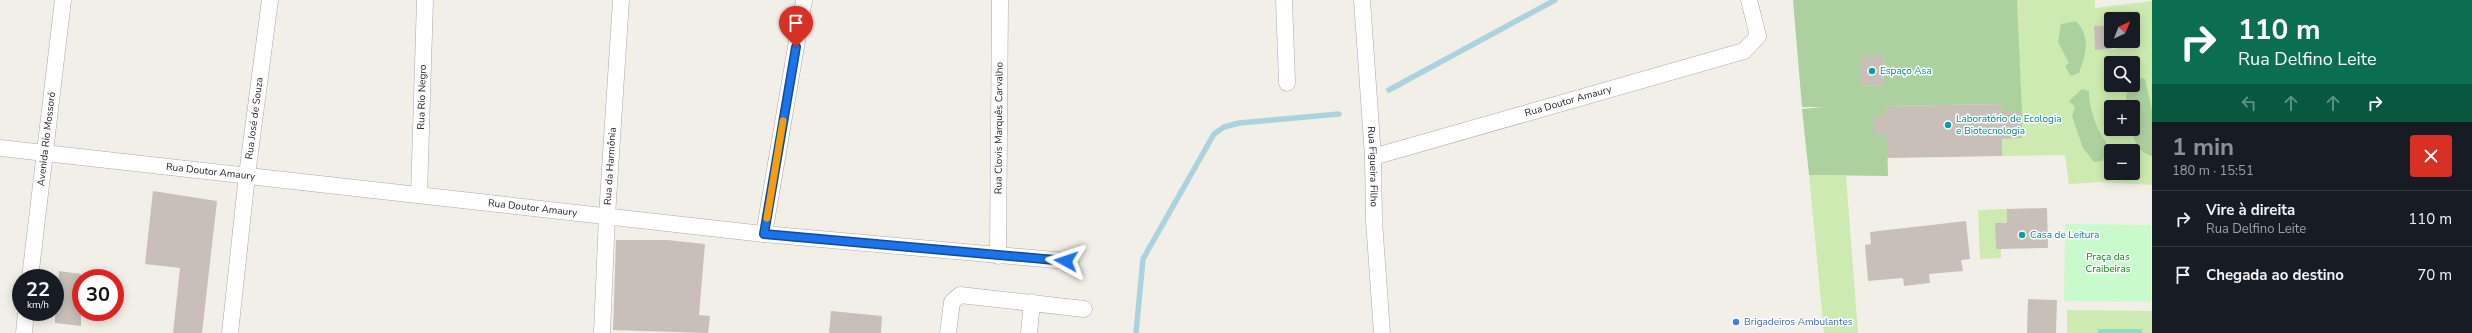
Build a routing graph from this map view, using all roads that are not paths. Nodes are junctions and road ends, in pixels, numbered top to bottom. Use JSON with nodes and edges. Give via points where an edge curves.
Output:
{"nodes":[{"id":1,"x":63,"y":0,"type":"edge"},
{"id":2,"x":270,"y":0,"type":"edge"},
{"id":3,"x":425,"y":0,"type":"edge"},
{"id":4,"x":621,"y":0,"type":"edge"},
{"id":5,"x":804,"y":0,"type":"edge"},
{"id":6,"x":1000,"y":0,"type":"edge"},
{"id":7,"x":1284,"y":0,"type":"edge"},
{"id":8,"x":1362,"y":0,"type":"edge"},
{"id":9,"x":1749,"y":0,"type":"edge"},
{"id":10,"x":1287,"y":83,"type":"dead end"},
{"id":11,"x":0,"y":148,"type":"edge"},
{"id":12,"x":44,"y":154,"type":"junction"},
{"id":13,"x":1373,"y":157,"type":"junction"},
{"id":14,"x":247,"y":175,"type":"junction"},
{"id":15,"x":419,"y":194,"type":"junction"},
{"id":16,"x":607,"y":216,"type":"junction"},
{"id":17,"x":764,"y":234,"type":"junction"},
{"id":18,"x":998,"y":256,"type":"junction"},
{"id":19,"x":1066,"y":261,"type":"dead end"},
{"id":20,"x":31,"y":269,"type":"edge"},
{"id":21,"x":1032,"y":302,"type":"junction"},
{"id":22,"x":1084,"y":309,"type":"dead end"},
{"id":23,"x":25,"y":321,"type":"edge"},
{"id":24,"x":24,"y":333,"type":"edge"},
{"id":25,"x":230,"y":333,"type":"edge"},
{"id":26,"x":602,"y":333,"type":"edge"},
{"id":27,"x":948,"y":333,"type":"edge"},
{"id":28,"x":1029,"y":333,"type":"edge"},
{"id":29,"x":1382,"y":333,"type":"edge"}],
"edges":[{"from":1,"to":12,"type":"street","name":"Avenida Rio Mossoró"},
{"from":2,"to":14,"type":"street","name":"Rua José de Souza"},
{"from":3,"to":15,"type":"street","name":"Rua Rio Negro"},
{"from":4,"to":16,"type":"street","name":"Rua da Harmônia"},
{"from":5,"to":17,"type":"street"},
{"from":6,"to":18,"type":"street","name":"Rua Clovis Marquês Carvalho"},
{"from":7,"to":10,"type":"street"},
{"from":8,"to":13,"type":"street","name":"Rua Figueira Filho"},
{"from":9,"to":13,"type":"street","name":"Rua Doutor Amaury","via":[[1758,36],[1744,51]]},
{"from":11,"to":12,"type":"street","name":"Rua Doutor Amaury"},
{"from":12,"to":14,"type":"street","name":"Rua Doutor Amaury"},
{"from":12,"to":20,"type":"street","name":"Avenida Rio Mossoró"},
{"from":13,"to":29,"type":"street","name":"Rua Figueira Filho","via":[[1374,221]]},
{"from":14,"to":15,"type":"street","name":"Rua Doutor Amaury"},
{"from":14,"to":25,"type":"street","name":"Rua José de Souza"},
{"from":15,"to":16,"type":"street","name":"Rua Doutor Amaury"},
{"from":16,"to":17,"type":"street","name":"Rua Doutor Amaury"},
{"from":16,"to":26,"type":"street","name":"Rua da Harmônia"},
{"from":17,"to":18,"type":"street","name":"Rua Doutor Amaury"},
{"from":18,"to":19,"type":"street","name":"Rua Doutor Amaury"},
{"from":21,"to":22,"type":"street"},
{"from":21,"to":27,"type":"street","via":[[960,295],[952,302]]},
{"from":21,"to":28,"type":"street"},
{"from":23,"to":24,"type":"street"}]}
